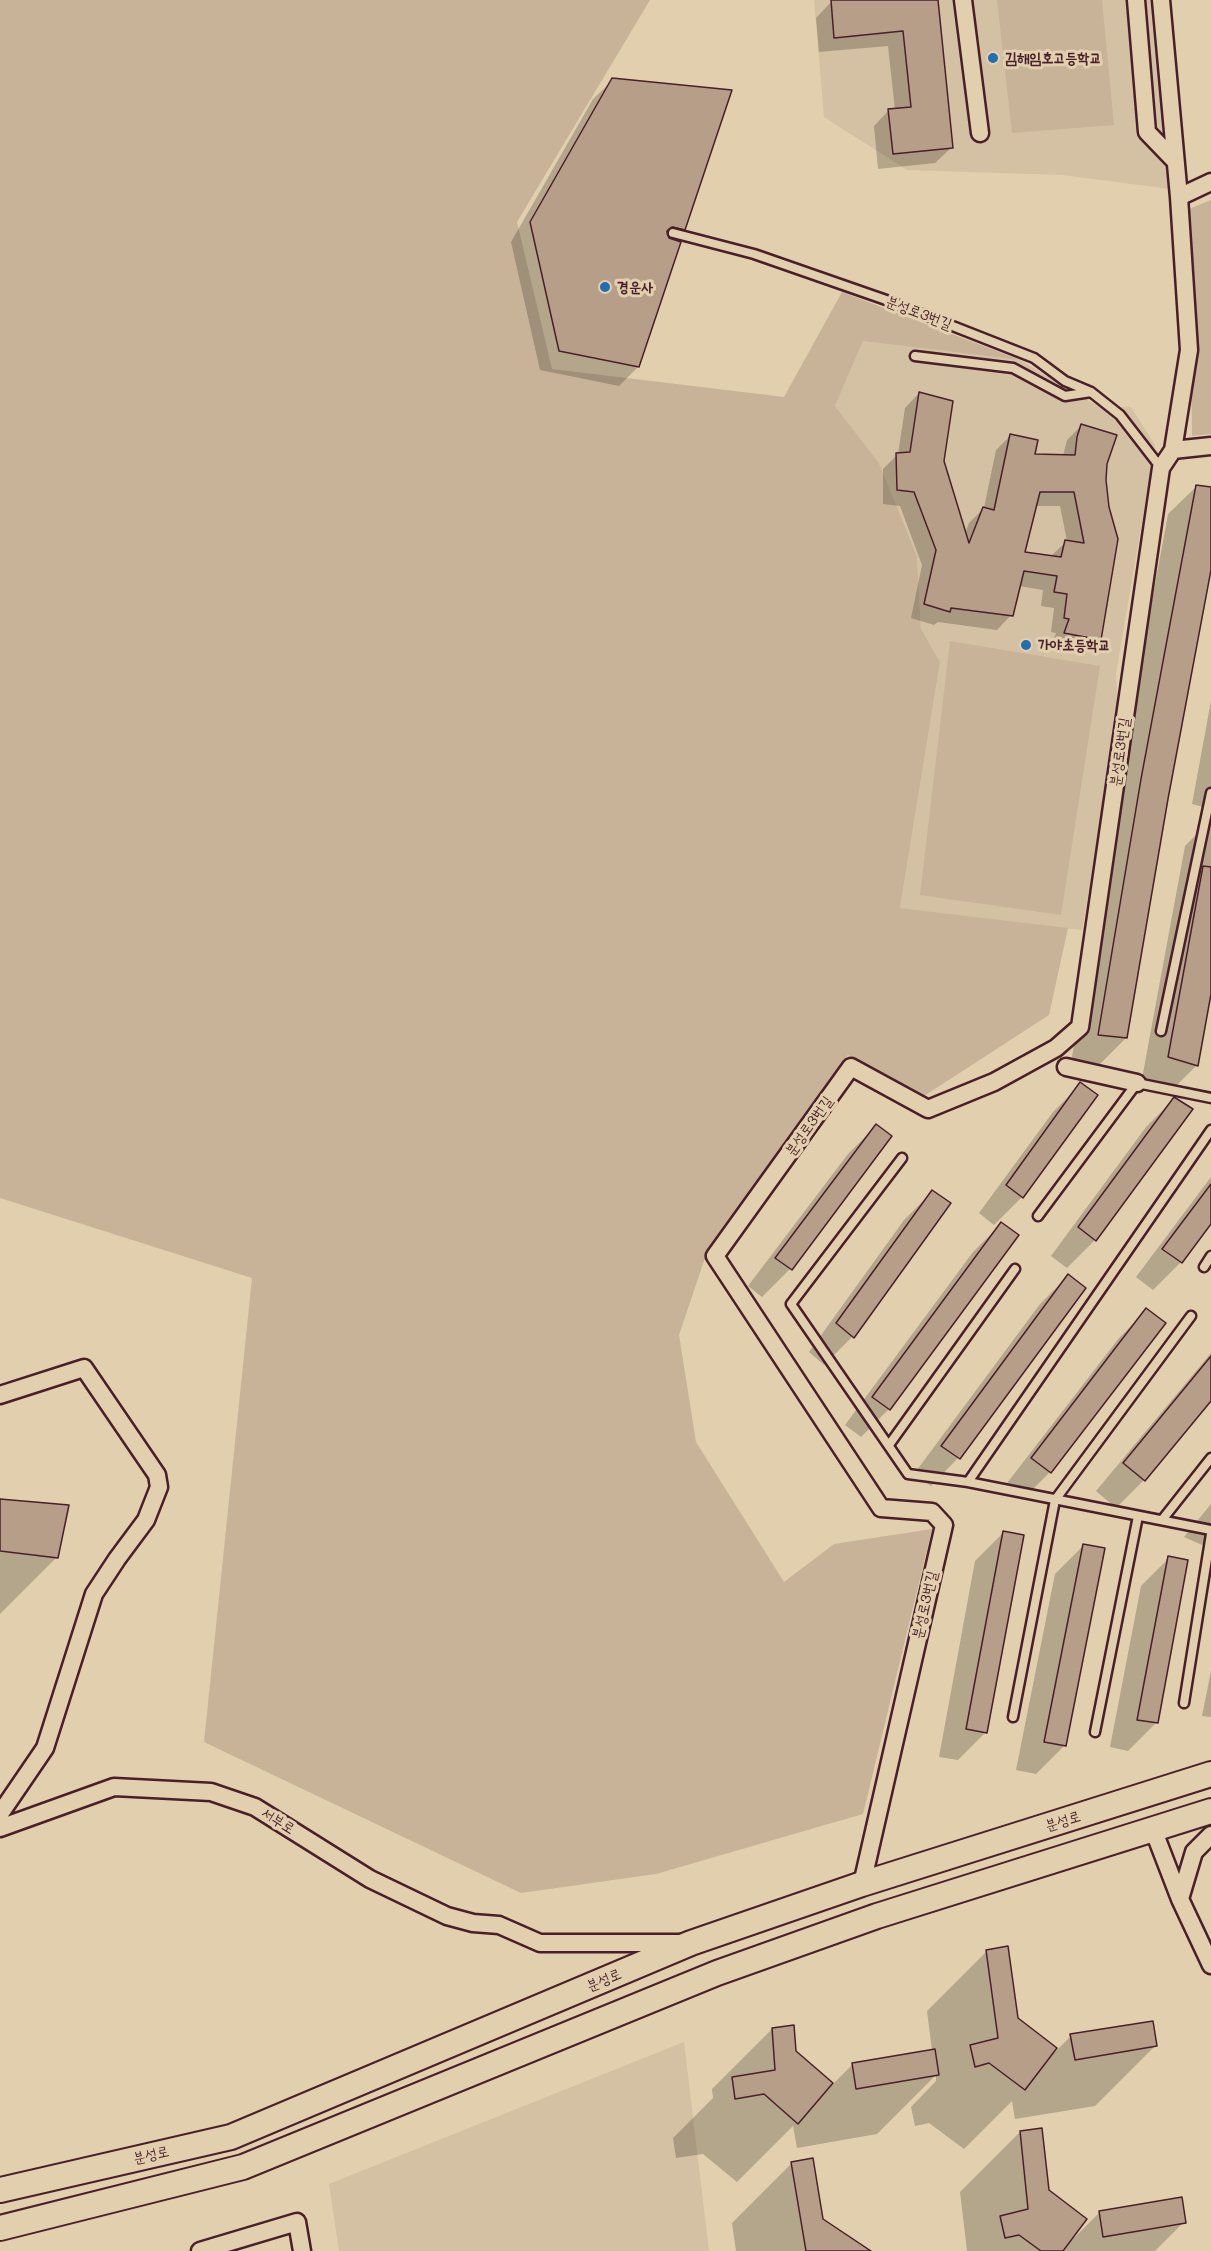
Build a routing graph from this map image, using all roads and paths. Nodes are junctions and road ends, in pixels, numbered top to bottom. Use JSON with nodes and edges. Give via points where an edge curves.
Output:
{"nodes":[{"id":1,"x":963,"y":0,"type":"edge"},
{"id":2,"x":1136,"y":0,"type":"edge"},
{"id":3,"x":1161,"y":0,"type":"edge"},
{"id":4,"x":980,"y":133,"type":"dead end"},
{"id":5,"x":1174,"y":160,"type":"junction"},
{"id":6,"x":1211,"y":182,"type":"edge"},
{"id":7,"x":1179,"y":197,"type":"junction"},
{"id":8,"x":673,"y":233,"type":"dead end"},
{"id":9,"x":915,"y":356,"type":"dead end"},
{"id":10,"x":1091,"y":392,"type":"junction"},
{"id":11,"x":1211,"y":446,"type":"edge"},
{"id":12,"x":1173,"y":450,"type":"junction"},
{"id":13,"x":1161,"y":468,"type":"junction"},
{"id":14,"x":1211,"y":793,"type":"edge"},
{"id":15,"x":1161,"y":1031,"type":"dead end"},
{"id":16,"x":1066,"y":1067,"type":"dead end"},
{"id":17,"x":1137,"y":1083,"type":"junction"},
{"id":18,"x":1211,"y":1098,"type":"edge"},
{"id":19,"x":1211,"y":1130,"type":"edge"},
{"id":20,"x":902,"y":1158,"type":"dead end"},
{"id":21,"x":1038,"y":1216,"type":"dead end"},
{"id":22,"x":1211,"y":1256,"type":"edge"},
{"id":23,"x":1204,"y":1267,"type":"dead end"},
{"id":24,"x":1015,"y":1269,"type":"dead end"},
{"id":25,"x":1191,"y":1316,"type":"dead end"},
{"id":26,"x":0,"y":1395,"type":"edge"},
{"id":27,"x":889,"y":1445,"type":"junction"},
{"id":28,"x":1211,"y":1458,"type":"edge"},
{"id":29,"x":968,"y":1482,"type":"junction"},
{"id":30,"x":1055,"y":1500,"type":"junction"},
{"id":31,"x":1138,"y":1516,"type":"junction"},
{"id":32,"x":1162,"y":1520,"type":"junction"},
{"id":33,"x":1211,"y":1530,"type":"edge"},
{"id":34,"x":1211,"y":1534,"type":"edge"},
{"id":35,"x":1184,"y":1703,"type":"dead end"},
{"id":36,"x":1013,"y":1717,"type":"dead end"},
{"id":37,"x":1095,"y":1732,"type":"dead end"},
{"id":38,"x":1211,"y":1774,"type":"edge"},
{"id":39,"x":1211,"y":1811,"type":"edge"},
{"id":40,"x":0,"y":1814,"type":"edge"},
{"id":41,"x":0,"y":1828,"type":"edge"},
{"id":42,"x":1153,"y":1829,"type":"junction"},
{"id":43,"x":1211,"y":1835,"type":"edge"},
{"id":44,"x":862,"y":1884,"type":"junction"},
{"id":45,"x":1180,"y":1899,"type":"junction"},
{"id":46,"x":692,"y":1943,"type":"junction"},
{"id":47,"x":1211,"y":1965,"type":"edge"},
{"id":48,"x":0,"y":2190,"type":"edge"},
{"id":49,"x":0,"y":2228,"type":"edge"},
{"id":50,"x":200,"y":2251,"type":"edge"},
{"id":51,"x":302,"y":2251,"type":"edge"}],
"edges":[{"from":1,"to":4,"type":"street"},
{"from":2,"to":5,"type":"street","via":[[1148,132]]},
{"from":3,"to":5,"type":"street","name":"분성로3번길"},
{"from":5,"to":7,"type":"street","name":"분성로3번길"},
{"from":6,"to":7,"type":"street"},
{"from":7,"to":12,"type":"street","name":"분성로3번길","via":[[1189,350]]},
{"from":8,"to":10,"type":"lane","name":"분성로3번길","via":[[754,254],[1001,344],[1034,358],[1065,381]]},
{"from":9,"to":10,"type":"lane","via":[[1012,368],[1065,396]]},
{"from":10,"to":13,"type":"lane","name":"분성로3번길","via":[[1120,415]]},
{"from":11,"to":12,"type":"street"},
{"from":12,"to":13,"type":"street","name":"분성로3번길"},
{"from":13,"to":44,"type":"street","name":"분성로3번길","via":[[1080,1027],[1056,1048],[994,1082],[928,1109],[851,1067],[716,1256],[881,1508],[932,1512],[944,1525]]},
{"from":14,"to":15,"type":"lane"},
{"from":16,"to":17,"type":"street"},
{"from":17,"to":18,"type":"lane"},
{"from":17,"to":21,"type":"lane"},
{"from":19,"to":29,"type":"lane"},
{"from":20,"to":27,"type":"lane","via":[[791,1304]]},
{"from":22,"to":23,"type":"lane"},
{"from":24,"to":27,"type":"lane"},
{"from":25,"to":30,"type":"lane"},
{"from":26,"to":40,"type":"street","via":[[84,1368],[157,1475],[159,1487],[146,1520],[94,1594],[45,1748]]},
{"from":27,"to":29,"type":"lane","via":[[909,1474]]},
{"from":28,"to":32,"type":"lane"},
{"from":29,"to":30,"type":"lane"},
{"from":30,"to":31,"type":"lane"},
{"from":30,"to":36,"type":"lane"},
{"from":31,"to":32,"type":"lane"},
{"from":31,"to":37,"type":"lane"},
{"from":32,"to":33,"type":"lane"},
{"from":34,"to":35,"type":"lane"},
{"from":38,"to":44,"type":"main road","name":"분성로"},
{"from":39,"to":42,"type":"main road"},
{"from":41,"to":46,"type":"street","name":"서부로","via":[[114,1788],[211,1792],[255,1807],[370,1879],[447,1916],[499,1925],[540,1943]]},
{"from":42,"to":45,"type":"street"},
{"from":42,"to":49,"type":"main road","via":[[877,1916],[717,1973],[243,2167]]},
{"from":43,"to":45,"type":"street","via":[[1194,1852]]},
{"from":44,"to":46,"type":"main road","name":"분성로"},
{"from":45,"to":47,"type":"street"},
{"from":46,"to":48,"type":"main road","name":"분성로","via":[[231,2137]]},
{"from":50,"to":51,"type":"street","via":[[297,2222]]}]}
